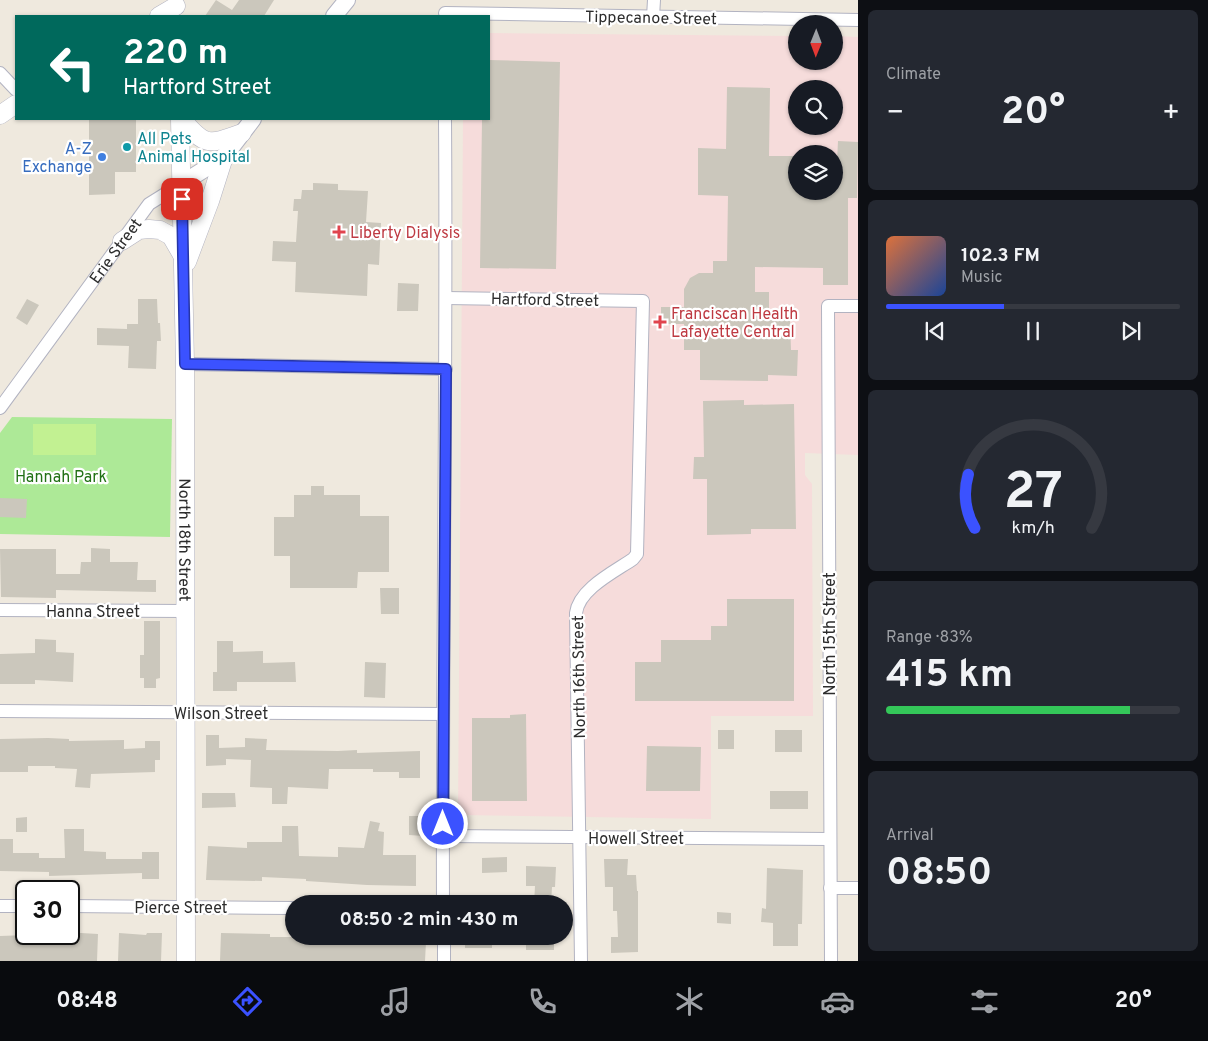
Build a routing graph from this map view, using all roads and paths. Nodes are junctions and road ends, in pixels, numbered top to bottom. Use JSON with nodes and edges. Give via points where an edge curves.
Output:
{"nodes":[{"id":1,"x":347,"y":0,"type":"edge"},
{"id":2,"x":654,"y":0,"type":"edge"},
{"id":3,"x":176,"y":7,"type":"edge"},
{"id":4,"x":445,"y":10,"type":"edge"},
{"id":5,"x":161,"y":15,"type":"edge"},
{"id":6,"x":335,"y":15,"type":"edge"},
{"id":7,"x":653,"y":17,"type":"junction"},
{"id":8,"x":858,"y":20,"type":"edge"},
{"id":9,"x":0,"y":73,"type":"edge"},
{"id":10,"x":15,"y":89,"type":"edge"},
{"id":11,"x":15,"y":105,"type":"edge"},
{"id":12,"x":0,"y":114,"type":"edge"},
{"id":13,"x":181,"y":120,"type":"edge"},
{"id":14,"x":182,"y":120,"type":"edge"},
{"id":15,"x":252,"y":120,"type":"edge"},
{"id":16,"x":445,"y":120,"type":"edge"},
{"id":17,"x":242,"y":133,"type":"junction"},
{"id":18,"x":224,"y":157,"type":"junction"},
{"id":19,"x":181,"y":184,"type":"junction"},
{"id":20,"x":122,"y":241,"type":"junction"},
{"id":21,"x":183,"y":255,"type":"junction"},
{"id":22,"x":183,"y":274,"type":"junction"},
{"id":23,"x":446,"y":298,"type":"junction"},
{"id":24,"x":643,"y":301,"type":"joint"},
{"id":25,"x":858,"y":306,"type":"edge"},
{"id":26,"x":185,"y":364,"type":"junction"},
{"id":27,"x":446,"y":369,"type":"junction"},
{"id":28,"x":0,"y":408,"type":"edge"},
{"id":29,"x":0,"y":610,"type":"edge"},
{"id":30,"x":186,"y":611,"type":"junction"},
{"id":31,"x":0,"y":711,"type":"edge"},
{"id":32,"x":184,"y":713,"type":"junction"},
{"id":33,"x":443,"y":714,"type":"junction"},
{"id":34,"x":443,"y":836,"type":"junction"},
{"id":35,"x":580,"y":838,"type":"junction"},
{"id":36,"x":829,"y":839,"type":"junction"},
{"id":37,"x":830,"y":888,"type":"junction"},
{"id":38,"x":858,"y":888,"type":"edge"},
{"id":39,"x":444,"y":895,"type":"edge"},
{"id":40,"x":0,"y":906,"type":"edge"},
{"id":41,"x":15,"y":906,"type":"edge"},
{"id":42,"x":80,"y":906,"type":"edge"},
{"id":43,"x":186,"y":907,"type":"junction"},
{"id":44,"x":285,"y":908,"type":"edge"},
{"id":45,"x":444,"y":945,"type":"edge"},
{"id":46,"x":186,"y":961,"type":"edge"},
{"id":47,"x":444,"y":961,"type":"edge"},
{"id":48,"x":581,"y":961,"type":"edge"},
{"id":49,"x":831,"y":961,"type":"edge"}],
"edges":[{"from":1,"to":6,"type":"street"},
{"from":2,"to":7,"type":"street"},
{"from":3,"to":5,"type":"main road"},
{"from":4,"to":7,"type":"street","name":"Tippecanoe Street"},
{"from":7,"to":8,"type":"street","name":"Tippecanoe Street"},
{"from":9,"to":10,"type":"street"},
{"from":11,"to":12,"type":"main road"},
{"from":13,"to":19,"type":"main road","name":"North 18th Street"},
{"from":14,"to":17,"type":"main road","via":[[196,136],[209,141]]},
{"from":15,"to":17,"type":"street","name":"Erie Street"},
{"from":16,"to":23,"type":"street"},
{"from":17,"to":18,"type":"street","name":"Erie Street"},
{"from":18,"to":19,"type":"street","name":"Erie Street"},
{"from":18,"to":22,"type":"main road"},
{"from":19,"to":20,"type":"street","name":"Erie Street","via":[[149,204]]},
{"from":19,"to":21,"type":"main road","name":"North 18th Street"},
{"from":20,"to":21,"type":"main road","via":[[139,230],[160,230],[171,236]]},
{"from":20,"to":28,"type":"street","name":"Erie Street"},
{"from":21,"to":22,"type":"main road","name":"North 18th Street"},
{"from":22,"to":26,"type":"main road","name":"North 18th Street"},
{"from":23,"to":24,"type":"street","name":"Hartford Street"},
{"from":23,"to":27,"type":"street"},
{"from":24,"to":35,"type":"street","name":"North 16th Street","via":[[637,554],[583,595],[577,606]]},
{"from":25,"to":36,"type":"street","name":"North 15th Street","via":[[828,306]]},
{"from":26,"to":27,"type":"street"},
{"from":26,"to":30,"type":"main road","name":"North 18th Street"},
{"from":27,"to":33,"type":"street"},
{"from":29,"to":30,"type":"street","name":"Hanna Street"},
{"from":30,"to":32,"type":"main road","name":"North 18th Street"},
{"from":31,"to":32,"type":"street","name":"Wilson Street"},
{"from":32,"to":33,"type":"street","name":"Wilson Street"},
{"from":32,"to":43,"type":"main road","name":"North 18th Street"},
{"from":33,"to":34,"type":"street"},
{"from":34,"to":35,"type":"street","name":"Howell Street"},
{"from":34,"to":39,"type":"street"},
{"from":35,"to":36,"type":"street","name":"Howell Street"},
{"from":35,"to":48,"type":"street","name":"North 16th Street"},
{"from":36,"to":37,"type":"street","name":"North 15th Street"},
{"from":37,"to":38,"type":"street"},
{"from":37,"to":49,"type":"street","name":"North 15th Street"},
{"from":40,"to":41,"type":"street"},
{"from":42,"to":43,"type":"street","name":"Pierce Street"},
{"from":43,"to":44,"type":"street","name":"Pierce Street"},
{"from":43,"to":46,"type":"main road","name":"North 18th Street"},
{"from":45,"to":47,"type":"street"}]}
